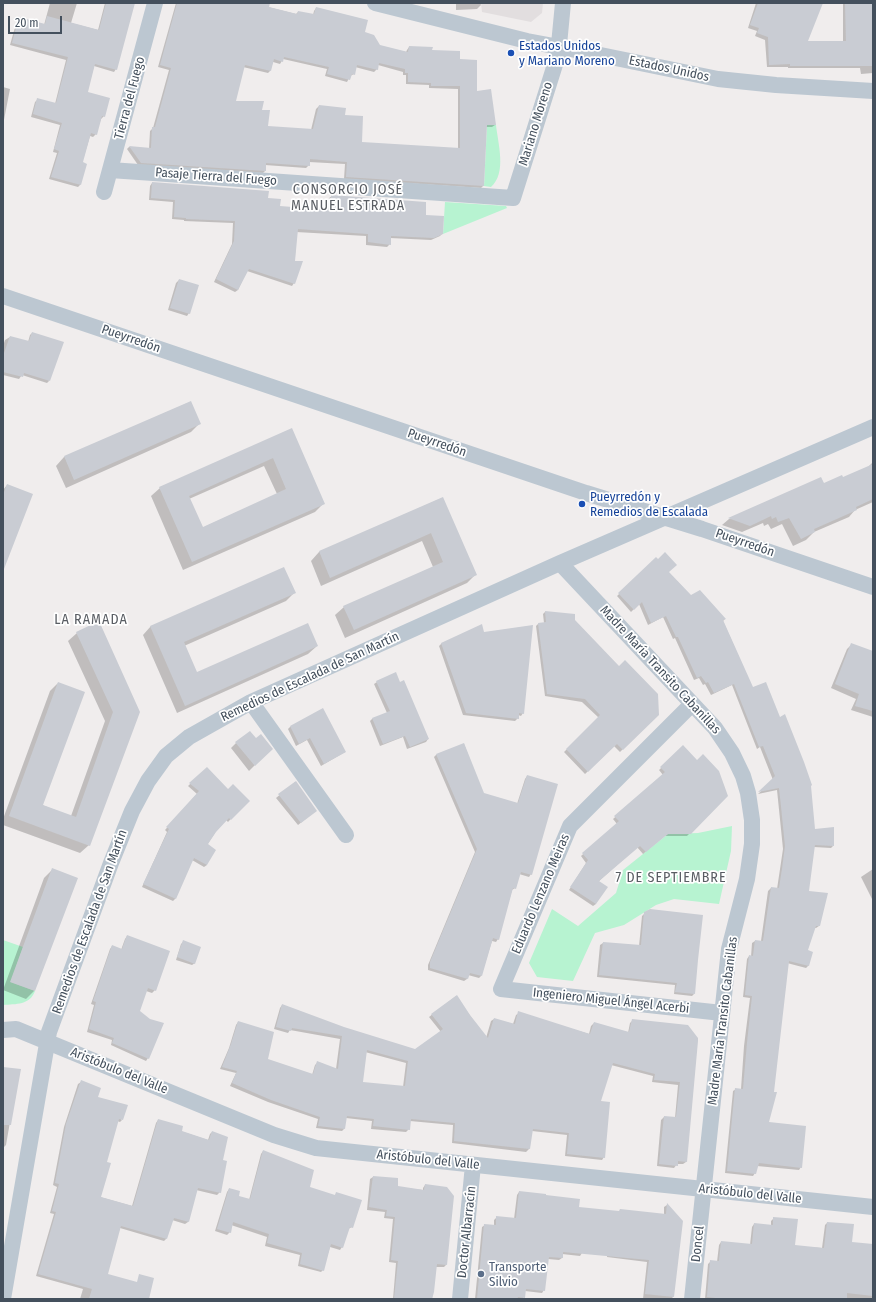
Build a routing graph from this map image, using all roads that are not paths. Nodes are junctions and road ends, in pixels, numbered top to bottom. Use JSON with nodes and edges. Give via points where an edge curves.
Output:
{"nodes":[{"id":1,"x":155,"y":3,"type":"edge"},
{"id":2,"x":375,"y":3,"type":"edge"},
{"id":3,"x":563,"y":3,"type":"edge"},
{"id":4,"x":559,"y":47,"type":"junction"},
{"id":5,"x":873,"y":90,"type":"edge"},
{"id":6,"x":110,"y":170,"type":"junction"},
{"id":7,"x":104,"y":192,"type":"dead end"},
{"id":8,"x":513,"y":198,"type":"joint"},
{"id":9,"x":3,"y":296,"type":"edge"},
{"id":10,"x":873,"y":427,"type":"edge"},
{"id":11,"x":665,"y":518,"type":"junction"},
{"id":12,"x":560,"y":563,"type":"junction"},
{"id":13,"x":873,"y":586,"type":"edge"},
{"id":14,"x":251,"y":702,"type":"junction"},
{"id":15,"x":692,"y":704,"type":"junction"},
{"id":16,"x":346,"y":834,"type":"dead end"},
{"id":17,"x":501,"y":989,"type":"joint"},
{"id":18,"x":722,"y":1013,"type":"junction"},
{"id":19,"x":3,"y":1030,"type":"edge"},
{"id":20,"x":48,"y":1042,"type":"junction"},
{"id":21,"x":473,"y":1165,"type":"junction"},
{"id":22,"x":704,"y":1190,"type":"junction"},
{"id":23,"x":873,"y":1208,"type":"edge"},
{"id":24,"x":3,"y":1299,"type":"edge"},
{"id":25,"x":460,"y":1299,"type":"edge"},
{"id":26,"x":692,"y":1299,"type":"edge"}],
"edges":[{"from":1,"to":6,"type":"street","name":"Tierra del Fuego"},
{"from":2,"to":4,"type":"street","name":"Estados Unidos"},
{"from":3,"to":4,"type":"street","name":"Mariano Moreno"},
{"from":4,"to":5,"type":"street","name":"Estados Unidos","via":[[718,79]]},
{"from":4,"to":8,"type":"street","name":"Mariano Moreno"},
{"from":6,"to":7,"type":"street","name":"Tierra del Fuego"},
{"from":6,"to":8,"type":"street","name":"Pasaje Tierra del Fuego"},
{"from":9,"to":11,"type":"street","name":"Pueyrredón"},
{"from":10,"to":11,"type":"street","name":"Remedios de Escalada de San Martín"},
{"from":11,"to":12,"type":"street","name":"Remedios de Escalada de San Martín"},
{"from":11,"to":13,"type":"street","name":"Pueyrredón"},
{"from":12,"to":14,"type":"street","name":"Remedios de Escalada de San Martín"},
{"from":12,"to":15,"type":"street","name":"Madre María Transito Cabanillas"},
{"from":14,"to":16,"type":"street"},
{"from":14,"to":20,"type":"street","name":"Remedios de Escalada de San Martín","via":[[189,737],[166,756],[148,781],[132,811],[111,863],[49,1032]]},
{"from":15,"to":17,"type":"street","name":"Eduardo Lenzano Meiras","via":[[570,826]]},
{"from":15,"to":18,"type":"street","name":"Madre María Transito Cabanillas","via":[[732,753],[743,776],[752,820],[751,856],[729,949]]},
{"from":17,"to":18,"type":"street","name":"Ingeniero Miguel Ángel Acerbi"},
{"from":18,"to":22,"type":"street","name":"Madre María Transito Cabanillas"},
{"from":19,"to":20,"type":"street","name":"Aristóbulo del Valle","via":[[16,1029]]},
{"from":20,"to":21,"type":"street","name":"Aristóbulo del Valle","via":[[274,1135],[316,1148]]},
{"from":20,"to":24,"type":"street","name":"Remedios de Escalada de San Martín"},
{"from":21,"to":22,"type":"street","name":"Aristóbulo del Valle"},
{"from":21,"to":25,"type":"street","name":"Doctor Albarracín"},
{"from":22,"to":23,"type":"street","name":"Aristóbulo del Valle"},
{"from":22,"to":26,"type":"street","name":"Doncel"}]}
